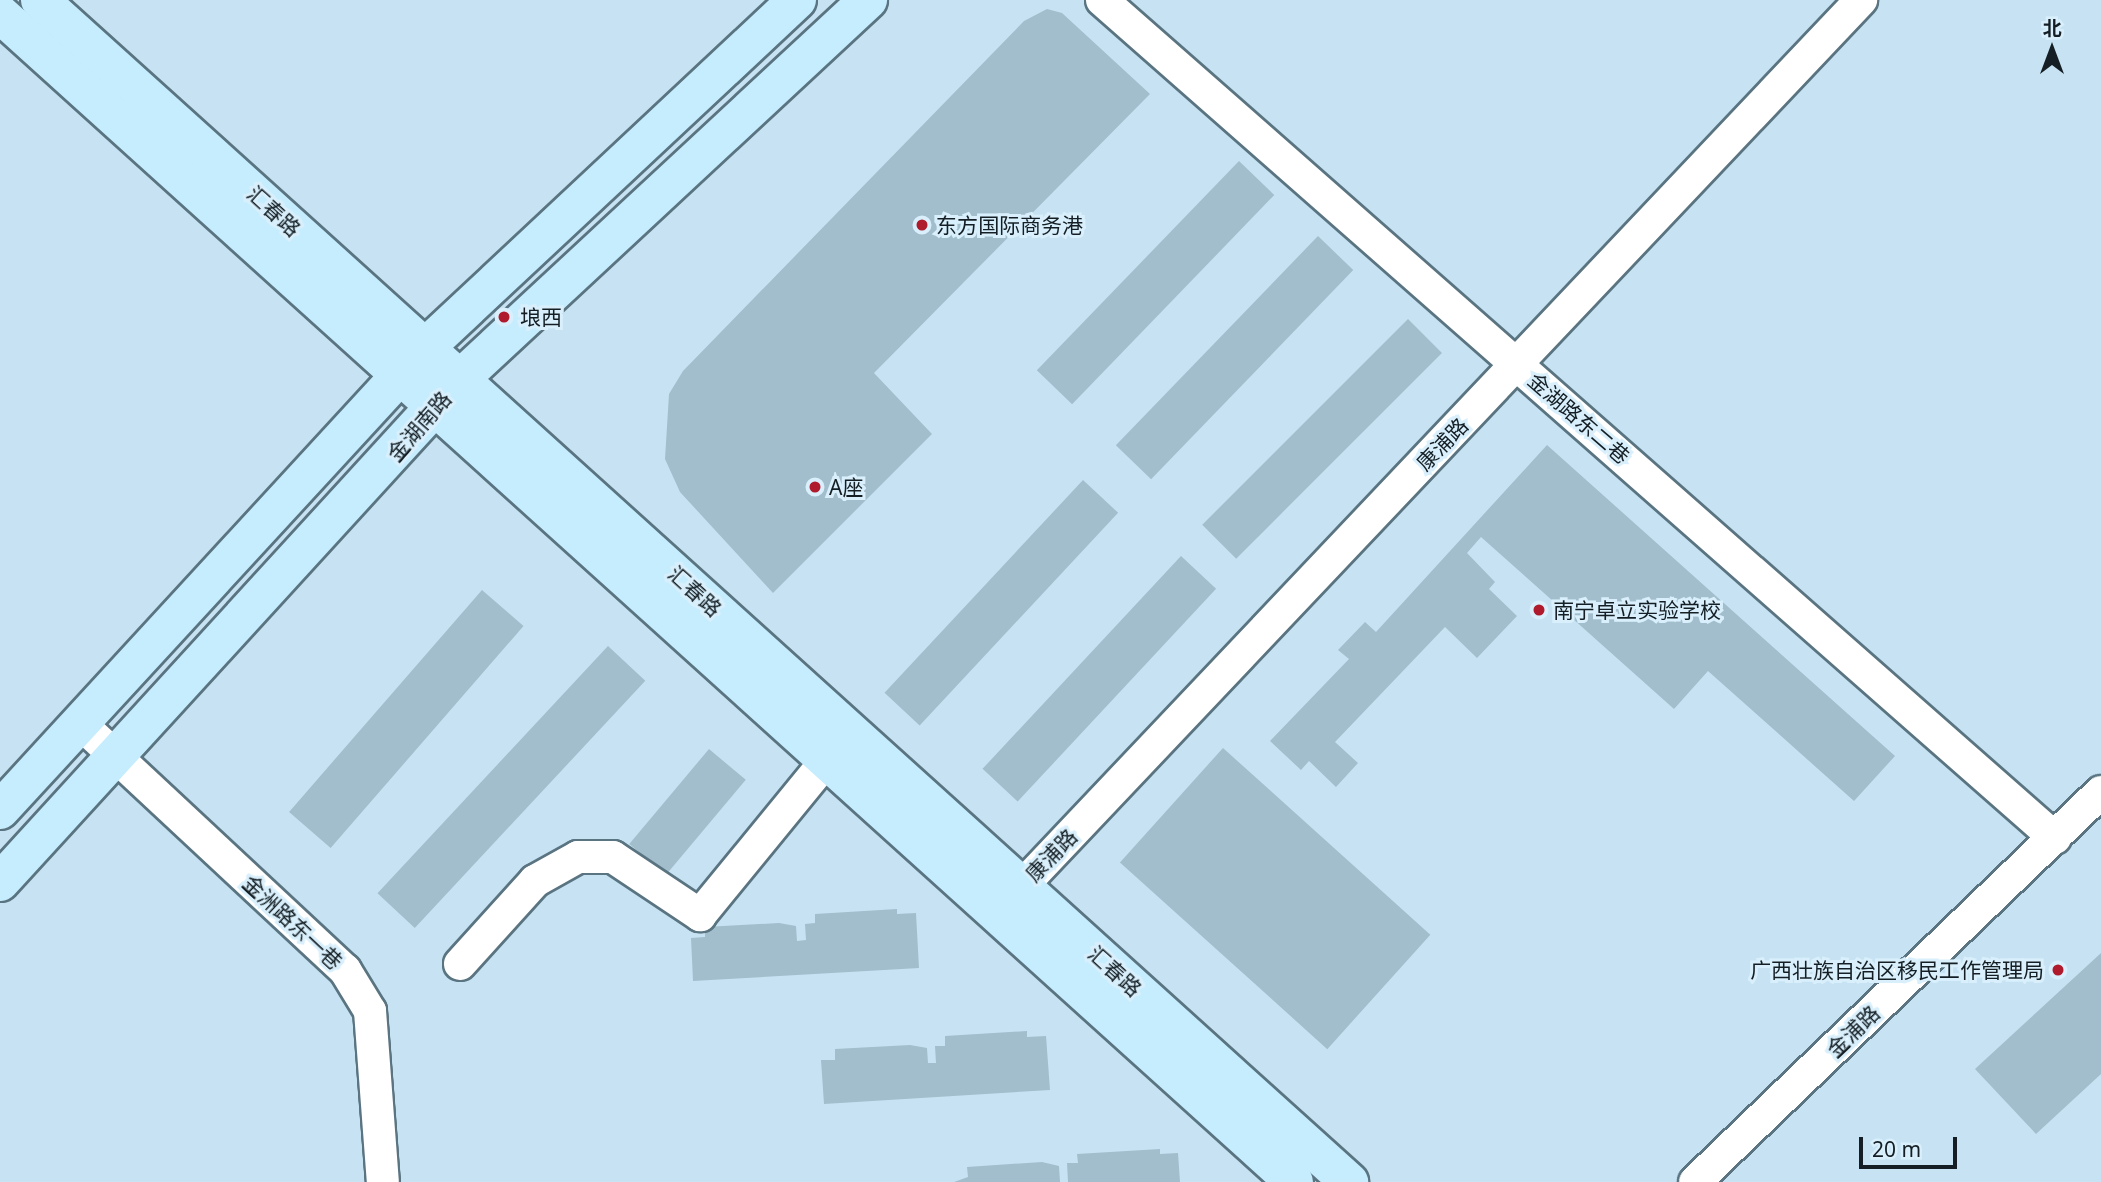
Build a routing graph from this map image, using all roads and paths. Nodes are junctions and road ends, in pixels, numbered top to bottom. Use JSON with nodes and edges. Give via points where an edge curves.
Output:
{"nodes":[{"id":1,"x":40,"y":0,"type":"edge"},
{"id":2,"x":797,"y":0,"type":"edge"},
{"id":3,"x":868,"y":0,"type":"edge"},
{"id":4,"x":1101,"y":0,"type":"edge"},
{"id":5,"x":1861,"y":0,"type":"edge"},
{"id":6,"x":0,"y":14,"type":"edge"},
{"id":7,"x":426,"y":347,"type":"junction"},
{"id":8,"x":1518,"y":365,"type":"junction"},
{"id":9,"x":400,"y":374,"type":"junction"},
{"id":10,"x":449,"y":394,"type":"junction"},
{"id":11,"x":81,"y":724,"type":"junction"},
{"id":12,"x":116,"y":756,"type":"junction"},
{"id":13,"x":827,"y":760,"type":"junction"},
{"id":14,"x":2101,"y":792,"type":"edge"},
{"id":15,"x":4,"y":796,"type":"edge"},
{"id":16,"x":2055,"y":838,"type":"junction"},
{"id":17,"x":0,"y":882,"type":"edge"},
{"id":18,"x":1021,"y":887,"type":"junction"},
{"id":19,"x":460,"y":964,"type":"dead end"},
{"id":20,"x":383,"y":1182,"type":"edge"},
{"id":21,"x":1294,"y":1182,"type":"edge"},
{"id":22,"x":1349,"y":1182,"type":"edge"},
{"id":23,"x":1695,"y":1182,"type":"edge"}],
"edges":[{"from":1,"to":7,"type":"main road","name":"汇春路"},
{"from":2,"to":7,"type":"main road"},
{"from":3,"to":10,"type":"main road","name":"金湖南路"},
{"from":4,"to":8,"type":"street","name":"金湖路东二巷"},
{"from":5,"to":8,"type":"street","name":"康浦路"},
{"from":6,"to":9,"type":"main road","name":"汇春路"},
{"from":7,"to":9,"type":"main road"},
{"from":7,"to":10,"type":"main road","name":"汇春路"},
{"from":8,"to":16,"type":"street","name":"金湖路东二巷"},
{"from":8,"to":18,"type":"street","name":"康浦路"},
{"from":9,"to":10,"type":"main road","name":"汇春路"},
{"from":9,"to":11,"type":"main road"},
{"from":10,"to":12,"type":"main road","name":"金湖南路"},
{"from":10,"to":13,"type":"main road","name":"汇春路"},
{"from":10,"to":18,"type":"main road","name":"汇春路"},
{"from":11,"to":12,"type":"street","name":"金洲路东一巷"},
{"from":11,"to":15,"type":"main road"},
{"from":12,"to":17,"type":"main road","name":"金湖南路"},
{"from":12,"to":20,"type":"street","name":"金洲路东一巷","via":[[345,971],[370,1011]]},
{"from":13,"to":19,"type":"street","via":[[700,915],[613,857],[578,857],[535,881]]},
{"from":13,"to":21,"type":"main road","name":"汇春路"},
{"from":14,"to":16,"type":"street","name":"金浦路"},
{"from":16,"to":23,"type":"street","name":"金浦路"},
{"from":18,"to":22,"type":"main road","name":"汇春路"}]}
